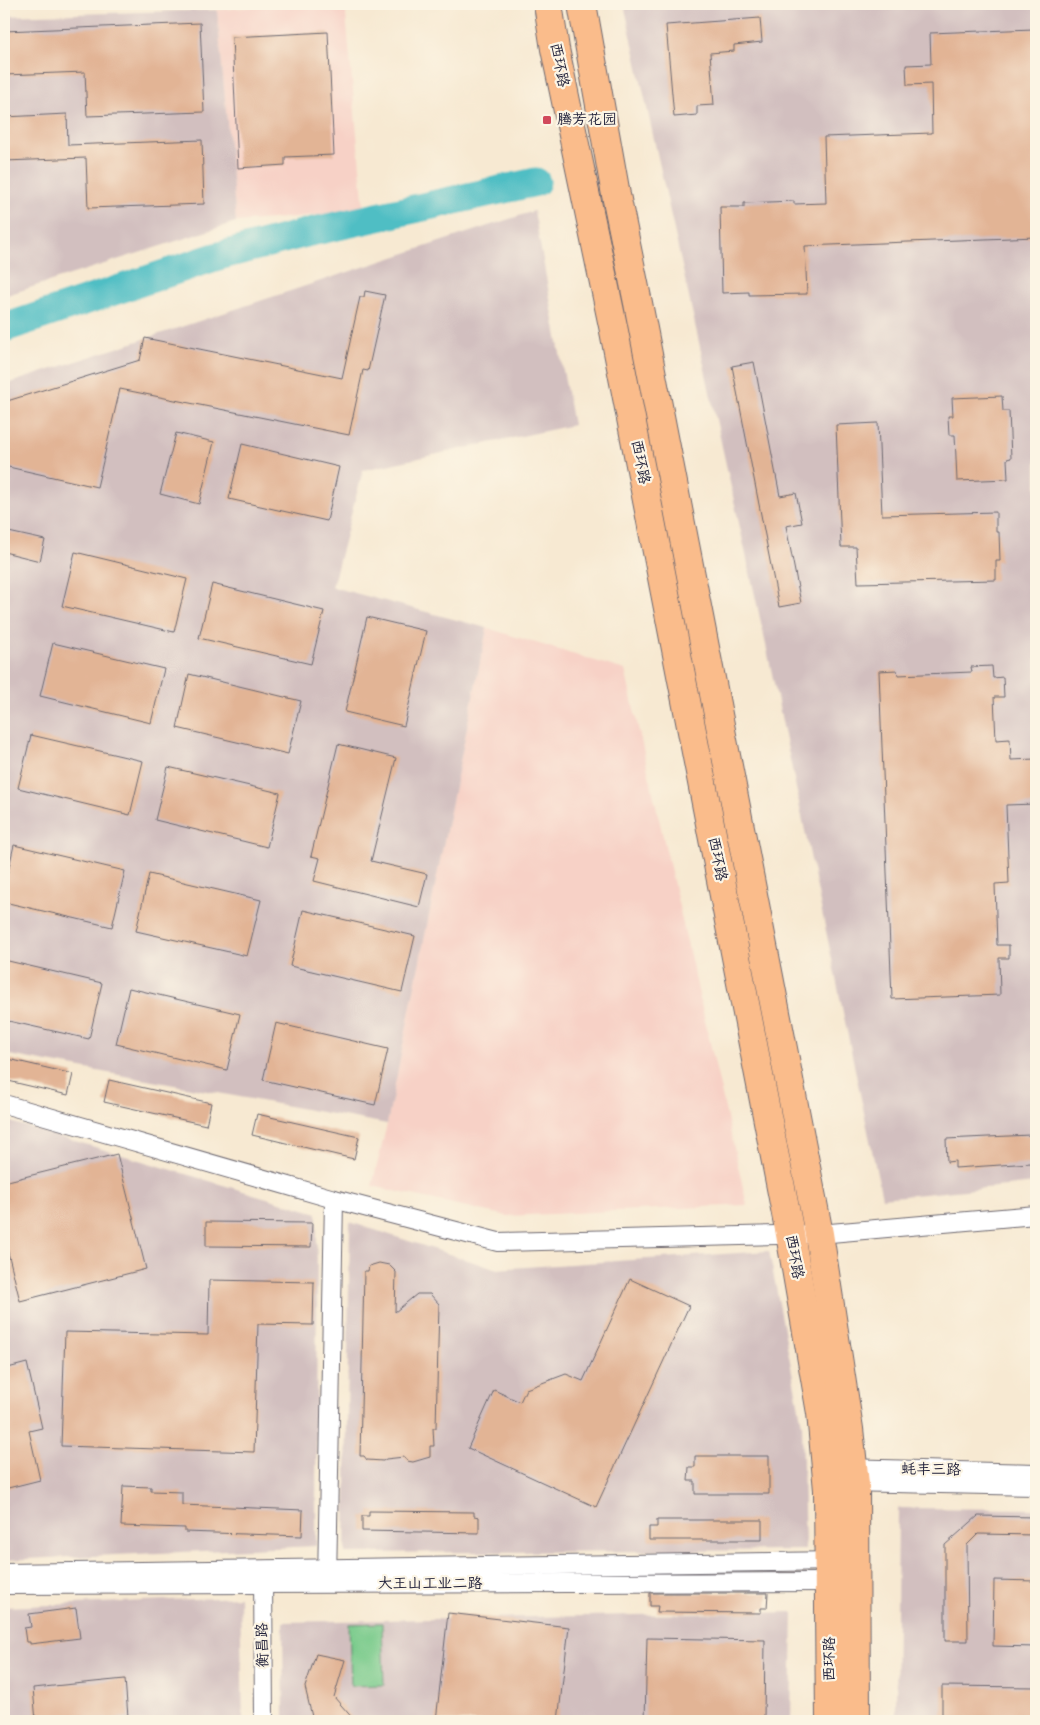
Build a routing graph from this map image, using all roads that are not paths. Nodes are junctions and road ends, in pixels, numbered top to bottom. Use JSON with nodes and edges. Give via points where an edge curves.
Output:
{"nodes":[{"id":1,"x":548,"y":4,"type":"edge"},
{"id":2,"x":582,"y":4,"type":"edge"},
{"id":3,"x":4,"y":1104,"type":"edge"},
{"id":4,"x":334,"y":1199,"type":"junction"},
{"id":5,"x":1036,"y":1215,"type":"edge"},
{"id":6,"x":790,"y":1234,"type":"junction"},
{"id":7,"x":819,"y":1234,"type":"junction"},
{"id":8,"x":1036,"y":1473,"type":"edge"},
{"id":9,"x":826,"y":1474,"type":"junction"},
{"id":10,"x":854,"y":1475,"type":"junction"},
{"id":11,"x":1036,"y":1486,"type":"edge"},
{"id":12,"x":842,"y":1571,"type":"junction"},
{"id":13,"x":4,"y":1573,"type":"edge"},
{"id":14,"x":328,"y":1576,"type":"junction"},
{"id":15,"x":263,"y":1577,"type":"junction"},
{"id":16,"x":4,"y":1585,"type":"edge"},
{"id":17,"x":264,"y":1721,"type":"edge"},
{"id":18,"x":830,"y":1721,"type":"edge"},
{"id":19,"x":856,"y":1721,"type":"edge"}],
"edges":[{"from":1,"to":6,"type":"main road","name":"西环路","via":[[614,326]]},
{"from":2,"to":7,"type":"main road","name":"西环路","via":[[616,195]]},
{"from":3,"to":4,"type":"street"},
{"from":4,"to":6,"type":"street","via":[[498,1242]]},
{"from":4,"to":14,"type":"street"},
{"from":5,"to":7,"type":"street"},
{"from":6,"to":7,"type":"street"},
{"from":6,"to":9,"type":"main road","name":"西环路","via":[[821,1413]]},
{"from":7,"to":10,"type":"main road","name":"西环路"},
{"from":8,"to":10,"type":"street","name":"蚝丰三路"},
{"from":9,"to":10,"type":"street","name":"蚝丰三路"},
{"from":9,"to":12,"type":"main road","name":"西环路"},
{"from":10,"to":11,"type":"street","name":"蚝丰三路"},
{"from":10,"to":12,"type":"main road","name":"西环路"},
{"from":12,"to":14,"type":"street","name":"大王山工业二路"},
{"from":12,"to":18,"type":"main road","name":"西环路"},
{"from":12,"to":19,"type":"main road","name":"西环路"},
{"from":13,"to":15,"type":"street","name":"大王山工业二路"},
{"from":14,"to":15,"type":"street","name":"大王山工业二路"},
{"from":15,"to":16,"type":"street","name":"大王山工业二路"},
{"from":15,"to":17,"type":"street","name":"衡昌路"}]}
